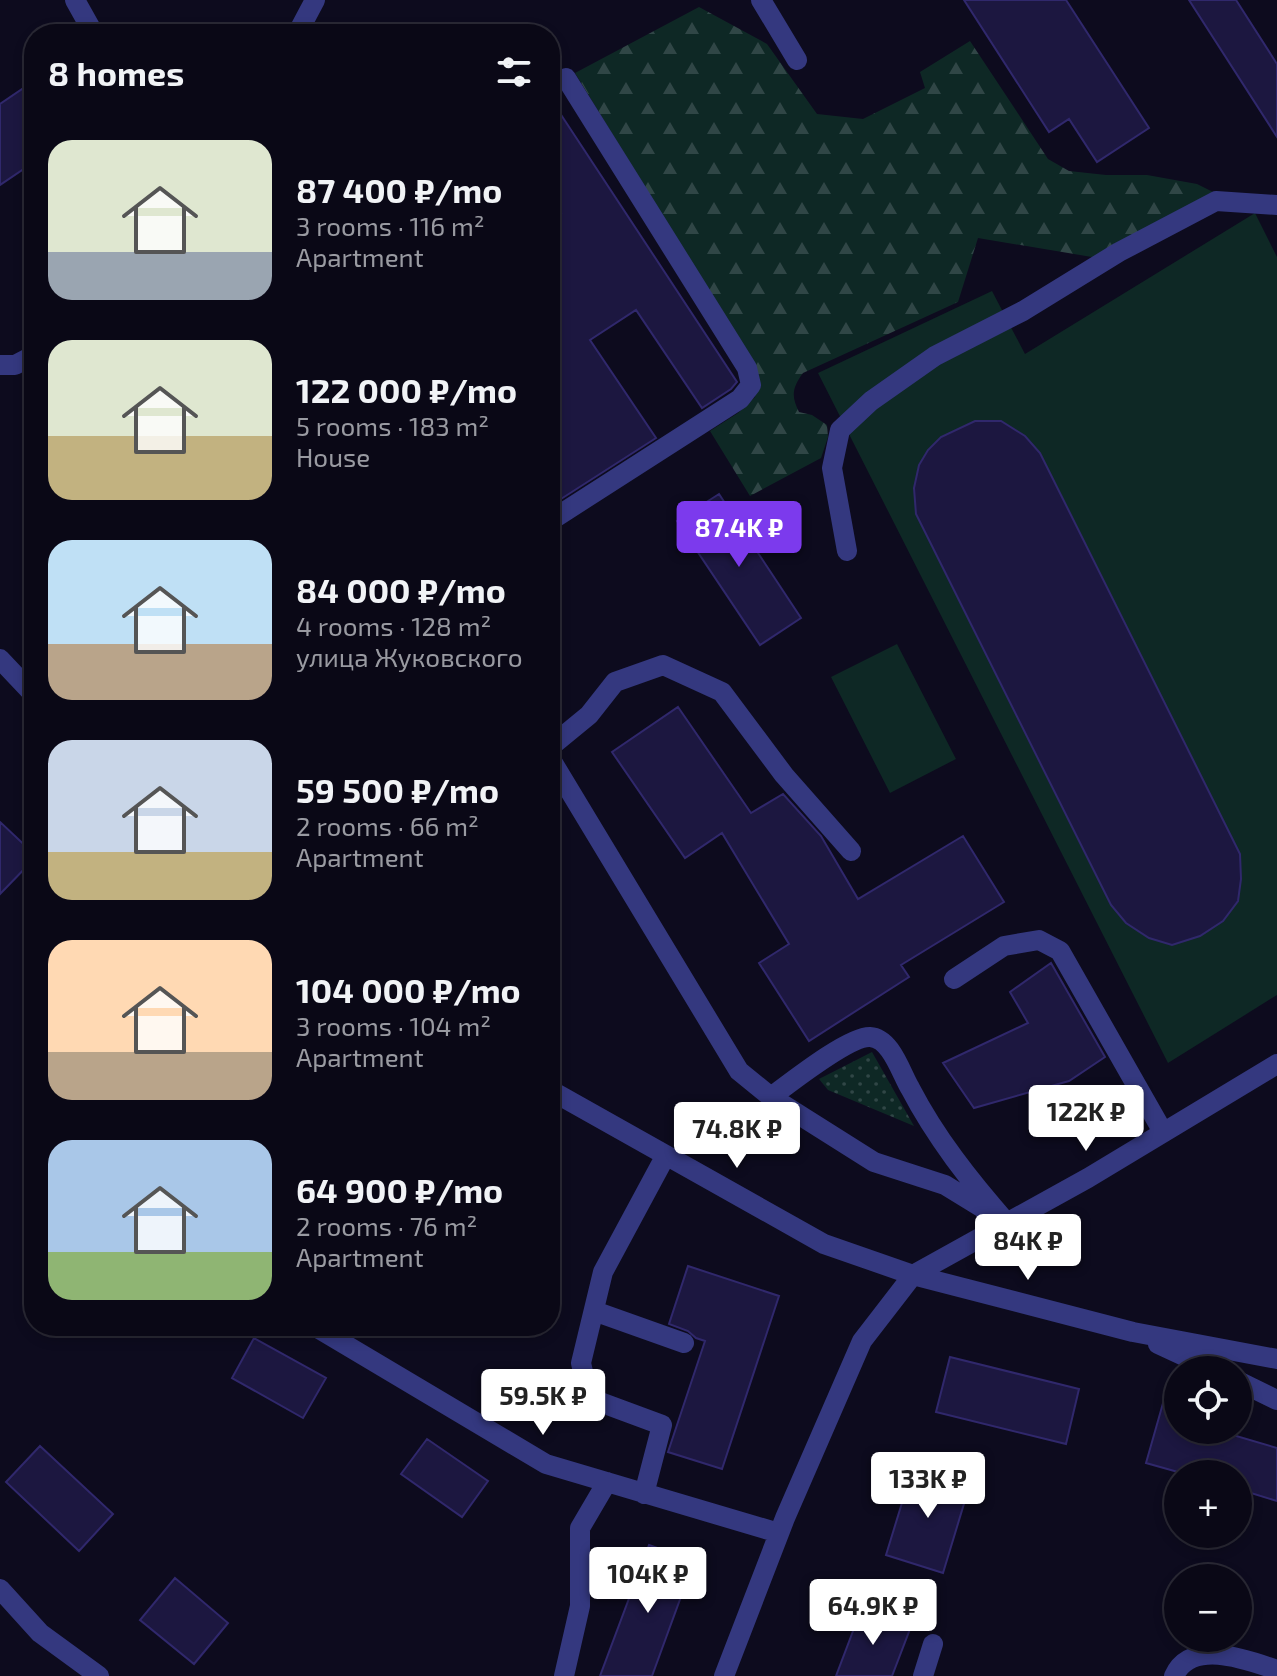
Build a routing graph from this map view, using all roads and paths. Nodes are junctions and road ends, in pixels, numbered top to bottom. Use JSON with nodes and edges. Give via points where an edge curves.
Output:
{"nodes":[{"id":1,"x":75,"y":0,"type":"edge"},
{"id":2,"x":315,"y":0,"type":"edge"},
{"id":3,"x":761,"y":0,"type":"edge"},
{"id":4,"x":88,"y":24,"type":"edge"},
{"id":5,"x":302,"y":24,"type":"edge"},
{"id":6,"x":797,"y":60,"type":"dead end"},
{"id":7,"x":566,"y":78,"type":"dead end"},
{"id":8,"x":1277,"y":205,"type":"edge"},
{"id":9,"x":24,"y":360,"type":"edge"},
{"id":10,"x":0,"y":365,"type":"edge"},
{"id":11,"x":560,"y":515,"type":"edge"},
{"id":12,"x":847,"y":551,"type":"dead end"},
{"id":13,"x":4,"y":671,"type":"edge"},
{"id":14,"x":24,"y":687,"type":"edge"},
{"id":15,"x":560,"y":739,"type":"edge"},
{"id":16,"x":560,"y":775,"type":"edge"},
{"id":17,"x":851,"y":851,"type":"dead end"},
{"id":18,"x":954,"y":979,"type":"dead end"},
{"id":19,"x":1277,"y":1064,"type":"edge"},
{"id":20,"x":560,"y":1096,"type":"edge"},
{"id":21,"x":771,"y":1097,"type":"junction"},
{"id":22,"x":1163,"y":1132,"type":"junction"},
{"id":23,"x":666,"y":1155,"type":"junction"},
{"id":24,"x":1007,"y":1223,"type":"junction"},
{"id":25,"x":913,"y":1275,"type":"junction"},
{"id":26,"x":594,"y":1311,"type":"junction"},
{"id":27,"x":1133,"y":1332,"type":"junction"},
{"id":28,"x":331,"y":1336,"type":"edge"},
{"id":29,"x":684,"y":1343,"type":"dead end"},
{"id":30,"x":1184,"y":1356,"type":"edge"},
{"id":31,"x":1277,"y":1359,"type":"edge"},
{"id":32,"x":1252,"y":1388,"type":"edge"},
{"id":33,"x":1277,"y":1400,"type":"edge"},
{"id":34,"x":607,"y":1482,"type":"junction"},
{"id":35,"x":644,"y":1494,"type":"junction"},
{"id":36,"x":779,"y":1533,"type":"junction"},
{"id":37,"x":0,"y":1589,"type":"edge"},
{"id":38,"x":933,"y":1644,"type":"dead end"},
{"id":39,"x":1277,"y":1670,"type":"edge"},
{"id":40,"x":99,"y":1676,"type":"edge"},
{"id":41,"x":564,"y":1676,"type":"edge"},
{"id":42,"x":724,"y":1676,"type":"edge"},
{"id":43,"x":923,"y":1676,"type":"edge"},
{"id":44,"x":1174,"y":1676,"type":"edge"}],
"edges":[{"from":1,"to":4,"type":"street"},
{"from":2,"to":5,"type":"street"},
{"from":3,"to":6,"type":"street"},
{"from":7,"to":11,"type":"street","via":[[747,368],[751,385],[740,399]]},
{"from":8,"to":12,"type":"street","via":[[1216,201],[935,356],[871,401],[840,430],[832,468]]},
{"from":9,"to":10,"type":"street"},
{"from":13,"to":14,"type":"street"},
{"from":15,"to":17,"type":"street","via":[[589,715],[615,682],[663,665],[722,692],[784,775]]},
{"from":16,"to":21,"type":"street","via":[[739,1071]]},
{"from":18,"to":22,"type":"street","via":[[1004,946],[1039,940],[1060,951]]},
{"from":19,"to":22,"type":"street"},
{"from":20,"to":23,"type":"street"},
{"from":21,"to":24,"type":"street","via":[[874,1162],[945,1185]]},
{"from":21,"to":24,"type":"street","via":[[853,1041],[871,1037],[886,1044],[960,1170]]},
{"from":22,"to":24,"type":"street"},
{"from":23,"to":25,"type":"street","via":[[824,1244]]},
{"from":23,"to":26,"type":"street","via":[[603,1272]]},
{"from":24,"to":25,"type":"street"},
{"from":25,"to":27,"type":"street"},
{"from":25,"to":36,"type":"street","via":[[862,1341]]},
{"from":26,"to":29,"type":"street"},
{"from":26,"to":35,"type":"street","via":[[581,1363],[589,1398],[662,1425]]},
{"from":27,"to":30,"type":"street"},
{"from":27,"to":31,"type":"street"},
{"from":28,"to":34,"type":"street","via":[[546,1464]]},
{"from":32,"to":33,"type":"street"},
{"from":34,"to":35,"type":"street"},
{"from":34,"to":41,"type":"street","via":[[580,1528],[580,1606]]},
{"from":35,"to":36,"type":"street"},
{"from":36,"to":42,"type":"street"},
{"from":37,"to":40,"type":"street","via":[[40,1633]]},
{"from":38,"to":43,"type":"street"},
{"from":39,"to":44,"type":"street","via":[[1207,1653],[1187,1659]]}]}
